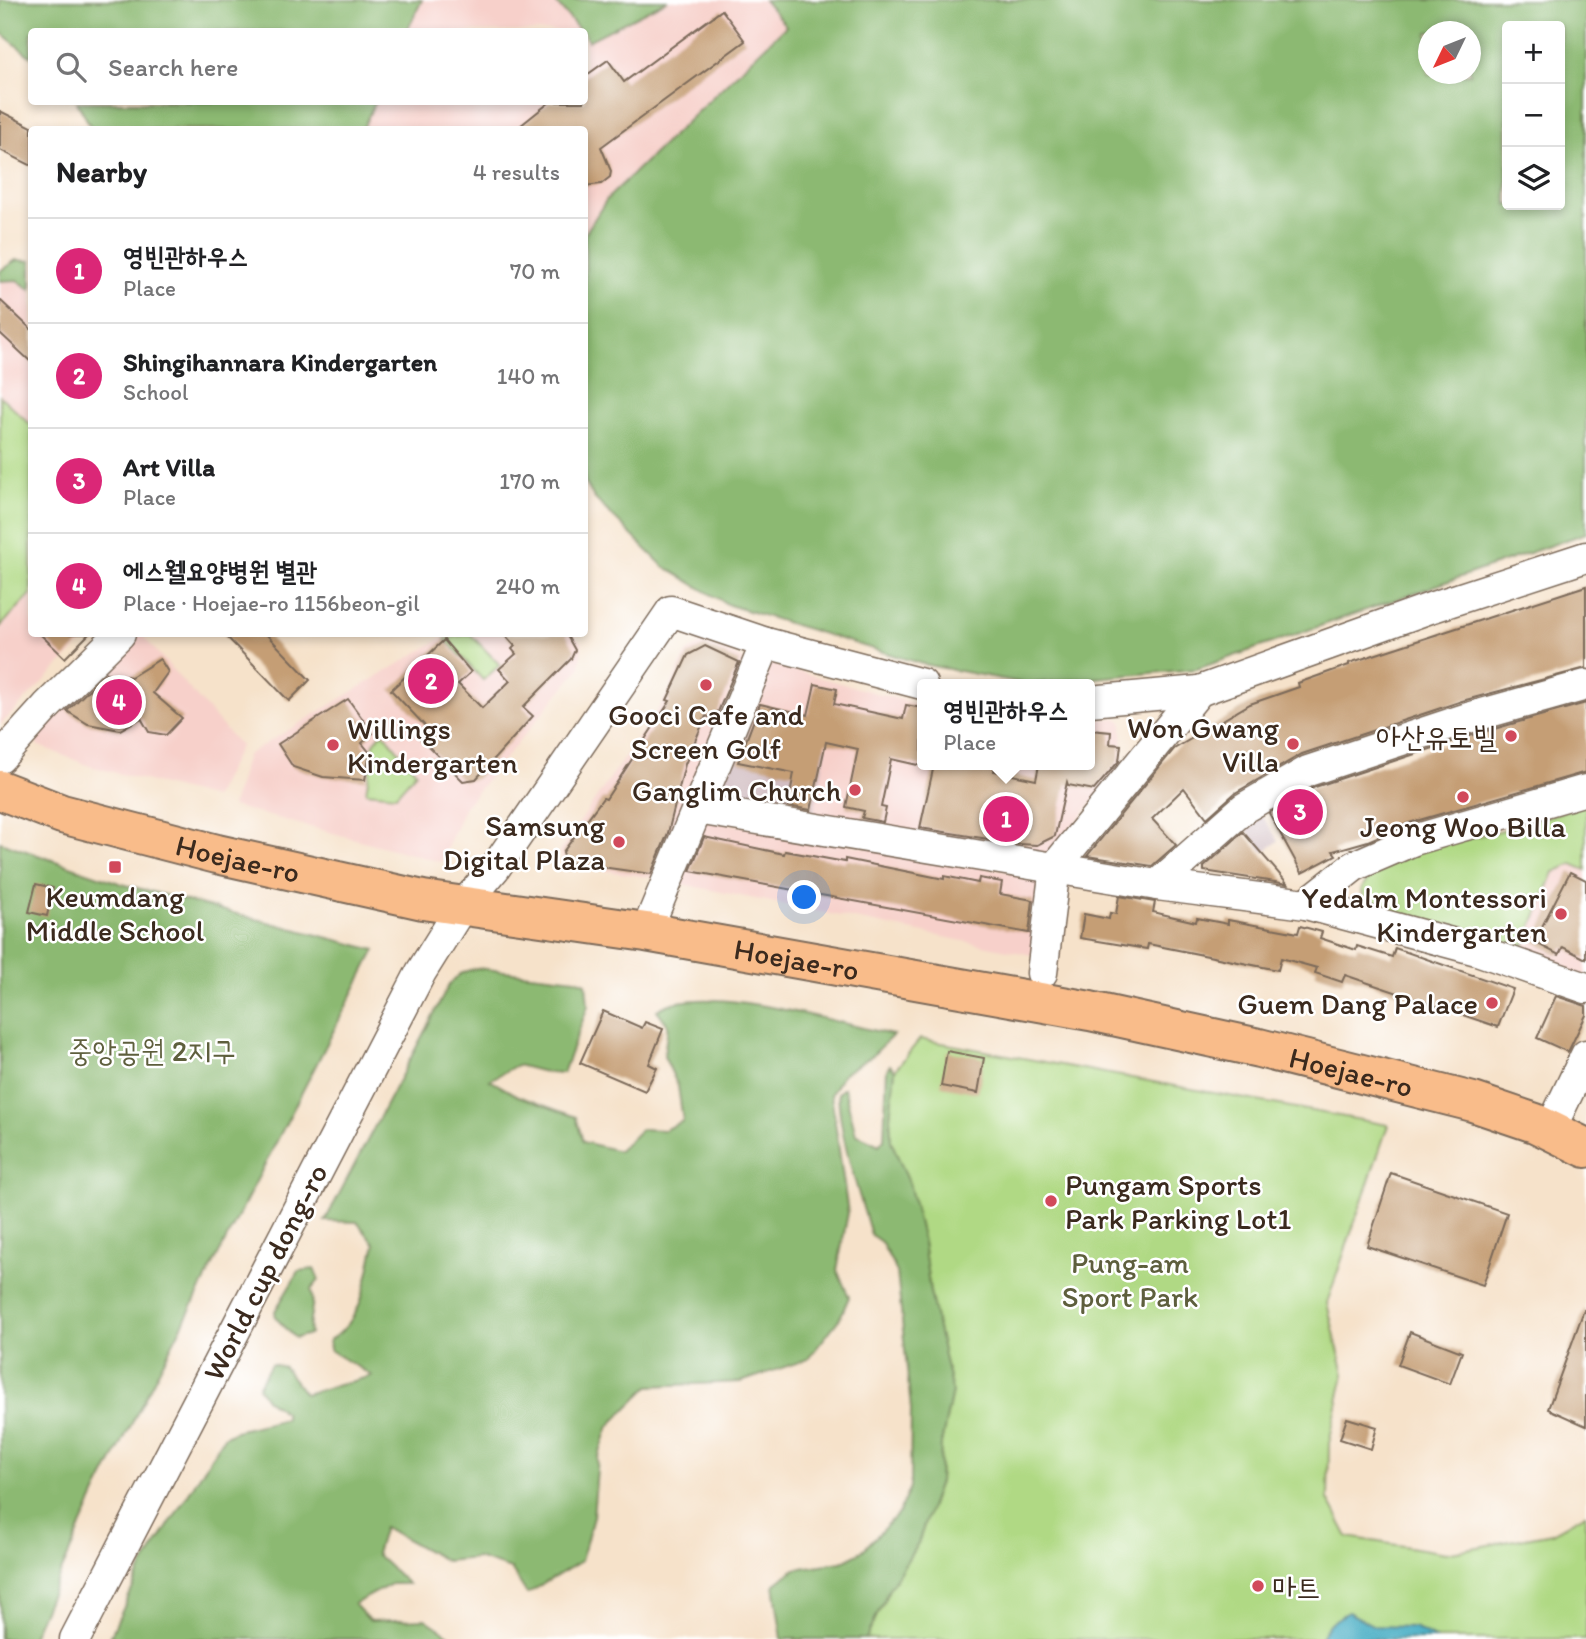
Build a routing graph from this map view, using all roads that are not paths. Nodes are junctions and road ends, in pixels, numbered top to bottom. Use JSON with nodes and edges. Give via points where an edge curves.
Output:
{"nodes":[{"id":1,"x":1586,"y":557,"type":"edge"},
{"id":2,"x":118,"y":637,"type":"edge"},
{"id":3,"x":766,"y":643,"type":"junction"},
{"id":4,"x":917,"y":683,"type":"edge"},
{"id":5,"x":1586,"y":685,"type":"edge"},
{"id":6,"x":1199,"y":691,"type":"junction"},
{"id":7,"x":1095,"y":701,"type":"edge"},
{"id":8,"x":0,"y":758,"type":"edge"},
{"id":9,"x":0,"y":790,"type":"edge"},
{"id":10,"x":1586,"y":790,"type":"edge"},
{"id":11,"x":697,"y":809,"type":"junction"},
{"id":12,"x":1055,"y":867,"type":"junction"},
{"id":13,"x":1157,"y":885,"type":"junction"},
{"id":14,"x":1306,"y":904,"type":"junction"},
{"id":15,"x":461,"y":908,"type":"junction"},
{"id":16,"x":646,"y":932,"type":"junction"},
{"id":17,"x":1042,"y":973,"type":"dead end"},
{"id":18,"x":1586,"y":988,"type":"edge"},
{"id":19,"x":1586,"y":1055,"type":"edge"},
{"id":20,"x":1550,"y":1130,"type":"junction"},
{"id":21,"x":1586,"y":1148,"type":"edge"},
{"id":22,"x":75,"y":1639,"type":"edge"}],
"edges":[{"from":1,"to":6,"type":"street"},
{"from":2,"to":8,"type":"street"},
{"from":3,"to":4,"type":"street"},
{"from":3,"to":11,"type":"street"},
{"from":3,"to":15,"type":"street","name":"World cup dong-ro","via":[[671,611],[495,867]]},
{"from":5,"to":13,"type":"street","via":[[1308,771],[1244,808]]},
{"from":6,"to":7,"type":"street"},
{"from":6,"to":12,"type":"street"},
{"from":9,"to":15,"type":"main road","name":"Hoejae-ro","via":[[62,814],[217,854]]},
{"from":10,"to":14,"type":"street","via":[[1414,840],[1354,866]]},
{"from":11,"to":12,"type":"street"},
{"from":11,"to":16,"type":"street"},
{"from":12,"to":13,"type":"street"},
{"from":12,"to":17,"type":"street"},
{"from":13,"to":14,"type":"street"},
{"from":14,"to":18,"type":"street","via":[[1488,953]]},
{"from":15,"to":16,"type":"main road","name":"Hoejae-ro"},
{"from":15,"to":22,"type":"street","name":"World cup dong-ro","via":[[421,972]]},
{"from":16,"to":20,"type":"main road","name":"Hoejae-ro","via":[[1090,1011],[1259,1048],[1473,1102]]},
{"from":19,"to":20,"type":"street"},
{"from":20,"to":21,"type":"main road","name":"Hoejae-ro"}]}
